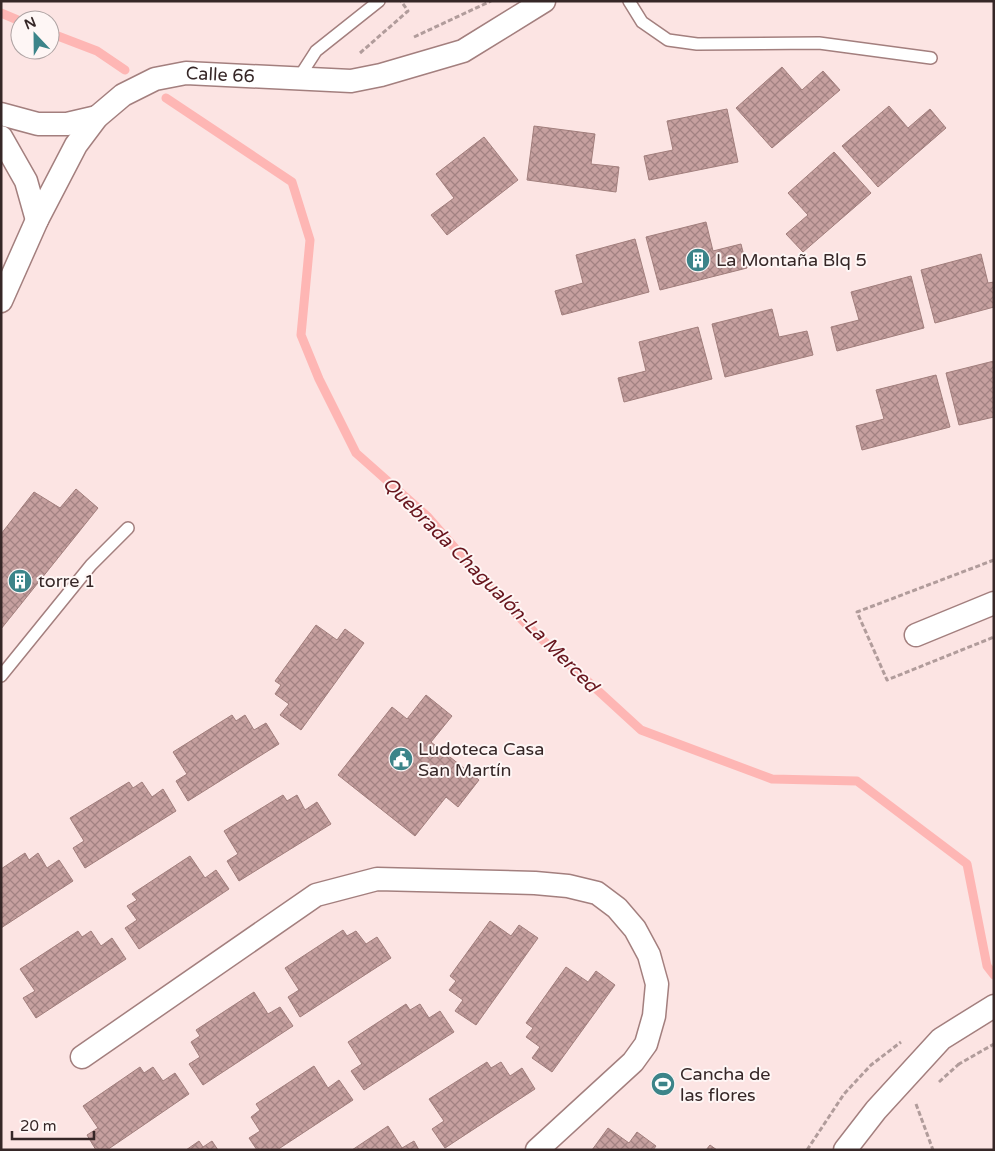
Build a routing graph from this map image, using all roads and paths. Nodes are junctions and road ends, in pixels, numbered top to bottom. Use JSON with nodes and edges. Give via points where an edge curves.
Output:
{"nodes":[{"id":1,"x":379,"y":1,"type":"edge"},
{"id":2,"x":401,"y":1,"type":"edge"},
{"id":3,"x":490,"y":1,"type":"edge"},
{"id":4,"x":544,"y":1,"type":"edge"},
{"id":5,"x":628,"y":1,"type":"edge"},
{"id":6,"x":413,"y":38,"type":"dead end"},
{"id":7,"x":357,"y":55,"type":"dead end"},
{"id":8,"x":931,"y":58,"type":"dead end"},
{"id":9,"x":298,"y":79,"type":"junction"},
{"id":10,"x":1,"y":114,"type":"edge"},
{"id":11,"x":97,"y":117,"type":"junction"},
{"id":12,"x":1,"y":137,"type":"edge"},
{"id":13,"x":37,"y":220,"type":"junction"},
{"id":14,"x":2,"y":297,"type":"edge"},
{"id":15,"x":128,"y":528,"type":"dead end"},
{"id":16,"x":994,"y":603,"type":"edge"},
{"id":17,"x":916,"y":635,"type":"dead end"},
{"id":18,"x":1,"y":676,"type":"edge"},
{"id":19,"x":994,"y":1006,"type":"edge"},
{"id":20,"x":909,"y":1038,"type":"dead end"},
{"id":21,"x":82,"y":1057,"type":"dead end"},
{"id":22,"x":913,"y":1098,"type":"dead end"},
{"id":23,"x":537,"y":1150,"type":"edge"},
{"id":24,"x":806,"y":1150,"type":"edge"},
{"id":25,"x":845,"y":1150,"type":"edge"},
{"id":26,"x":933,"y":1150,"type":"edge"}],
"edges":[{"from":1,"to":9,"type":"lane","via":[[316,51]]},
{"from":2,"to":7,"type":"path","via":[[408,11]]},
{"from":3,"to":6,"type":"path"},
{"from":4,"to":9,"type":"street","name":"Calle 66","via":[[464,51],[351,81]]},
{"from":5,"to":8,"type":"lane","via":[[642,22],[668,40],[697,44],[819,43]]},
{"from":9,"to":11,"type":"street","name":"Calle 66","via":[[186,73],[155,79],[123,95]]},
{"from":10,"to":11,"type":"street","via":[[38,124],[67,124]]},
{"from":11,"to":13,"type":"street","name":"Calle 66","via":[[76,145]]},
{"from":12,"to":13,"type":"street","via":[[26,180]]},
{"from":13,"to":14,"type":"street","name":"Calle 66"},
{"from":15,"to":18,"type":"lane","via":[[85,572]]},
{"from":16,"to":17,"type":"street"},
{"from":19,"to":25,"type":"street","via":[[941,1039],[876,1110]]},
{"from":20,"to":24,"type":"path","via":[[871,1065],[844,1094]]},
{"from":21,"to":23,"type":"street","via":[[316,895],[377,879],[568,886],[597,894],[617,908],[635,929],[649,955],[656,984],[654,1016],[646,1044],[633,1062]]},
{"from":22,"to":26,"type":"path"}]}
